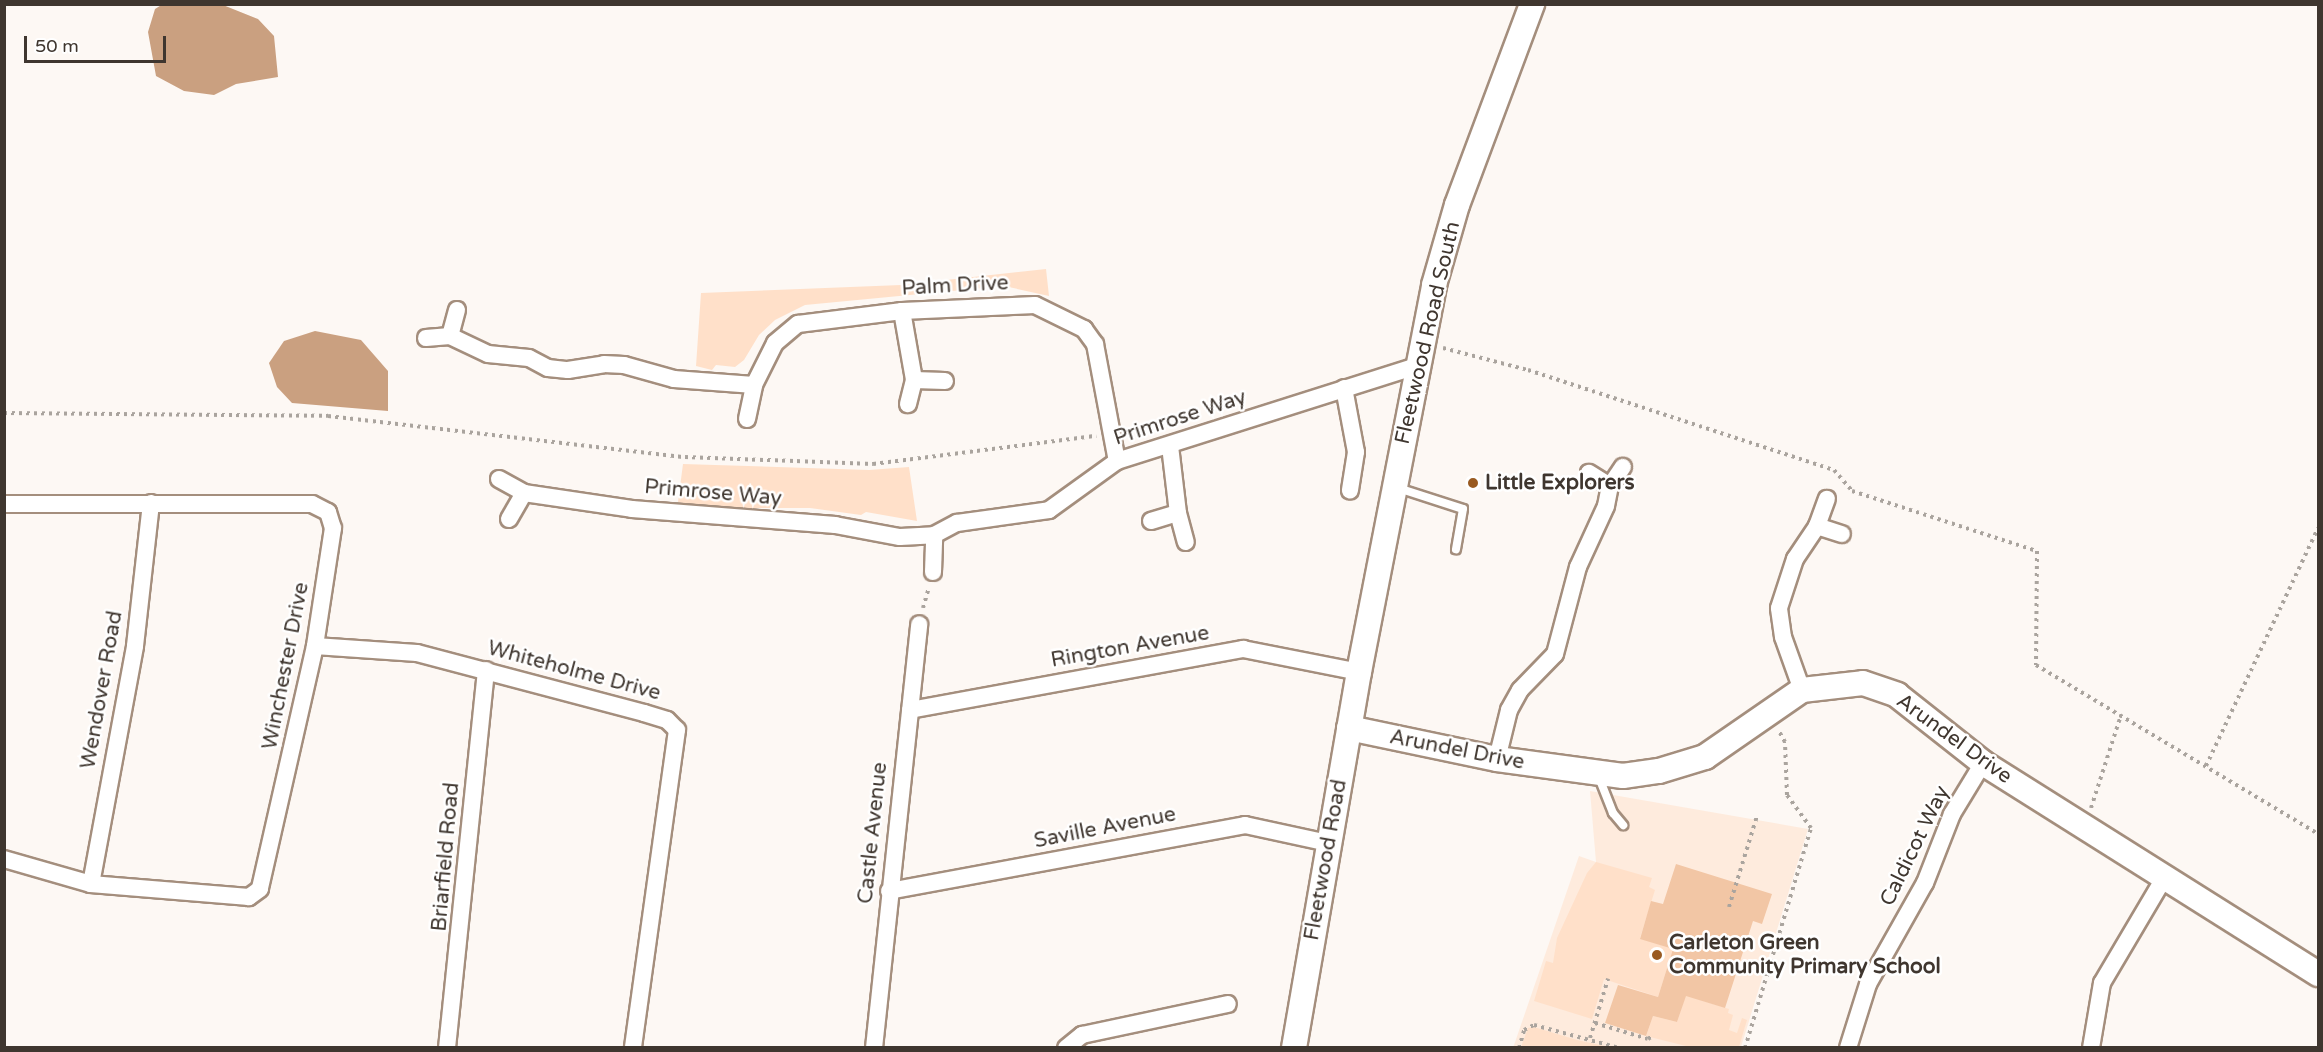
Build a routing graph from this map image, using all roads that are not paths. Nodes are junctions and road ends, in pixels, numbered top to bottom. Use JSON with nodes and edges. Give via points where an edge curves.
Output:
{"nodes":[{"id":1,"x":1532,"y":4,"type":"edge"},
{"id":2,"x":457,"y":310,"type":"dead end"},
{"id":3,"x":902,"y":311,"type":"junction"},
{"id":4,"x":450,"y":336,"type":"junction"},
{"id":5,"x":426,"y":338,"type":"dead end"},
{"id":6,"x":1417,"y":366,"type":"junction"},
{"id":7,"x":914,"y":380,"type":"junction"},
{"id":8,"x":945,"y":381,"type":"dead end"},
{"id":9,"x":754,"y":385,"type":"junction"},
{"id":10,"x":1344,"y":388,"type":"junction"},
{"id":11,"x":908,"y":404,"type":"dead end"},
{"id":12,"x":747,"y":419,"type":"dead end"},
{"id":13,"x":1170,"y":446,"type":"junction"},
{"id":14,"x":1117,"y":461,"type":"junction"},
{"id":15,"x":1623,"y":467,"type":"dead end"},
{"id":16,"x":1589,"y":474,"type":"dead end"},
{"id":17,"x":499,"y":479,"type":"dead end"},
{"id":18,"x":1610,"y":486,"type":"junction"},
{"id":19,"x":1394,"y":487,"type":"junction"},
{"id":20,"x":1350,"y":491,"type":"dead end"},
{"id":21,"x":524,"y":493,"type":"junction"},
{"id":22,"x":1827,"y":499,"type":"dead end"},
{"id":23,"x":152,"y":503,"type":"junction"},
{"id":24,"x":4,"y":504,"type":"edge"},
{"id":25,"x":1178,"y":513,"type":"junction"},
{"id":26,"x":509,"y":519,"type":"dead end"},
{"id":27,"x":1152,"y":521,"type":"dead end"},
{"id":28,"x":1817,"y":526,"type":"junction"},
{"id":29,"x":1842,"y":534,"type":"dead end"},
{"id":30,"x":934,"y":535,"type":"junction"},
{"id":31,"x":1186,"y":542,"type":"dead end"},
{"id":32,"x":1456,"y":549,"type":"dead end"},
{"id":33,"x":933,"y":572,"type":"road end"},
{"id":34,"x":918,"y":624,"type":"road end"},
{"id":35,"x":315,"y":646,"type":"junction"},
{"id":36,"x":486,"y":670,"type":"junction"},
{"id":37,"x":1359,"y":672,"type":"junction"},
{"id":38,"x":1802,"y":690,"type":"junction"},
{"id":39,"x":910,"y":710,"type":"junction"},
{"id":40,"x":1349,"y":728,"type":"junction"},
{"id":41,"x":1497,"y":759,"type":"junction"},
{"id":42,"x":1983,"y":763,"type":"junction"},
{"id":43,"x":1598,"y":774,"type":"junction"},
{"id":44,"x":1623,"y":825,"type":"dead end"},
{"id":45,"x":1328,"y":843,"type":"junction"},
{"id":46,"x":4,"y":859,"type":"edge"},
{"id":47,"x":2164,"y":878,"type":"junction"},
{"id":48,"x":91,"y":884,"type":"junction"},
{"id":49,"x":889,"y":891,"type":"junction"},
{"id":50,"x":2319,"y":974,"type":"edge"},
{"id":51,"x":1228,"y":1004,"type":"dead end"},
{"id":52,"x":447,"y":1047,"type":"edge"},
{"id":53,"x":633,"y":1047,"type":"edge"},
{"id":54,"x":874,"y":1047,"type":"edge"},
{"id":55,"x":1066,"y":1047,"type":"edge"},
{"id":56,"x":1294,"y":1047,"type":"edge"},
{"id":57,"x":1848,"y":1047,"type":"edge"},
{"id":58,"x":2091,"y":1047,"type":"edge"}],
"edges":[{"from":1,"to":6,"type":"street","name":"Fleetwood Road South","via":[[1457,205]]},
{"from":2,"to":4,"type":"street"},
{"from":3,"to":7,"type":"street"},
{"from":3,"to":9,"type":"street","name":"Palm Drive","via":[[798,324],[775,343]]},
{"from":3,"to":14,"type":"street","name":"Palm Drive","via":[[1035,305],[1084,329],[1095,344]]},
{"from":4,"to":5,"type":"street"},
{"from":4,"to":9,"type":"street","via":[[488,354],[529,358],[548,368],[624,365],[674,379]]},
{"from":6,"to":10,"type":"street","name":"Primrose Way"},
{"from":6,"to":19,"type":"street","name":"Fleetwood Road South"},
{"from":7,"to":8,"type":"street"},
{"from":7,"to":11,"type":"street"},
{"from":9,"to":12,"type":"street","name":"Palm Drive"},
{"from":10,"to":13,"type":"street","name":"Primrose Way"},
{"from":10,"to":20,"type":"street","via":[[1356,452]]},
{"from":13,"to":14,"type":"street","name":"Primrose Way"},
{"from":13,"to":25,"type":"street"},
{"from":14,"to":30,"type":"street","name":"Primrose Way","via":[[1048,510],[957,523]]},
{"from":15,"to":18,"type":"street"},
{"from":16,"to":18,"type":"street"},
{"from":17,"to":21,"type":"street","name":"Primrose Way"},
{"from":18,"to":41,"type":"street","via":[[1606,506],[1569,594],[1555,654],[1520,690],[1509,710]]},
{"from":19,"to":32,"type":"lane","via":[[1463,509]]},
{"from":19,"to":37,"type":"street","name":"Fleetwood Road South"},
{"from":21,"to":26,"type":"street"},
{"from":21,"to":30,"type":"street","name":"Primrose Way","via":[[632,509],[835,525],[900,537]]},
{"from":22,"to":28,"type":"street"},
{"from":23,"to":24,"type":"street","name":"Winchester Drive"},
{"from":23,"to":35,"type":"street","name":"Winchester Drive","via":[[312,504],[328,512],[333,528]]},
{"from":23,"to":48,"type":"street","name":"Wendover Road","via":[[135,646]]},
{"from":25,"to":27,"type":"street"},
{"from":25,"to":31,"type":"street"},
{"from":28,"to":29,"type":"street"},
{"from":28,"to":38,"type":"street","via":[[1795,559],[1779,608],[1783,637]]},
{"from":30,"to":33,"type":"street"},
{"from":34,"to":39,"type":"street","name":"Castle Avenue"},
{"from":35,"to":36,"type":"street","name":"Whiteholme Drive","via":[[417,653]]},
{"from":35,"to":48,"type":"street","name":"Winchester Drive","via":[[260,889],[249,897]]},
{"from":36,"to":52,"type":"street","name":"Briarfield Road"},
{"from":36,"to":53,"type":"street","name":"Whiteholme Drive","via":[[667,720],[677,730]]},
{"from":37,"to":39,"type":"street","name":"Rington Avenue","via":[[1243,649]]},
{"from":37,"to":40,"type":"street","name":"Fleetwood Road"},
{"from":38,"to":42,"type":"street","name":"Arundel Drive","via":[[1863,683],[1897,695]]},
{"from":38,"to":43,"type":"street","name":"Arundel Drive","via":[[1706,757],[1659,771]]},
{"from":39,"to":49,"type":"street","name":"Castle Avenue"},
{"from":40,"to":41,"type":"street","name":"Arundel Drive"},
{"from":40,"to":45,"type":"street","name":"Fleetwood Road"},
{"from":41,"to":43,"type":"street","name":"Arundel Drive"},
{"from":42,"to":47,"type":"street","name":"Arundel Drive"},
{"from":42,"to":57,"type":"street","name":"Caldicot Way","via":[[1952,814],[1925,883],[1868,984]]},
{"from":43,"to":44,"type":"lane","via":[[1613,813]]},
{"from":45,"to":49,"type":"street","name":"Saville Avenue","via":[[1245,825]]},
{"from":45,"to":56,"type":"street","name":"Fleetwood Road"},
{"from":46,"to":48,"type":"street","name":"Winchester Drive"},
{"from":47,"to":50,"type":"street","name":"Arundel Drive"},
{"from":47,"to":58,"type":"street","via":[[2102,983]]},
{"from":49,"to":54,"type":"street","name":"Castle Avenue"},
{"from":51,"to":55,"type":"street","via":[[1082,1035]]}]}
